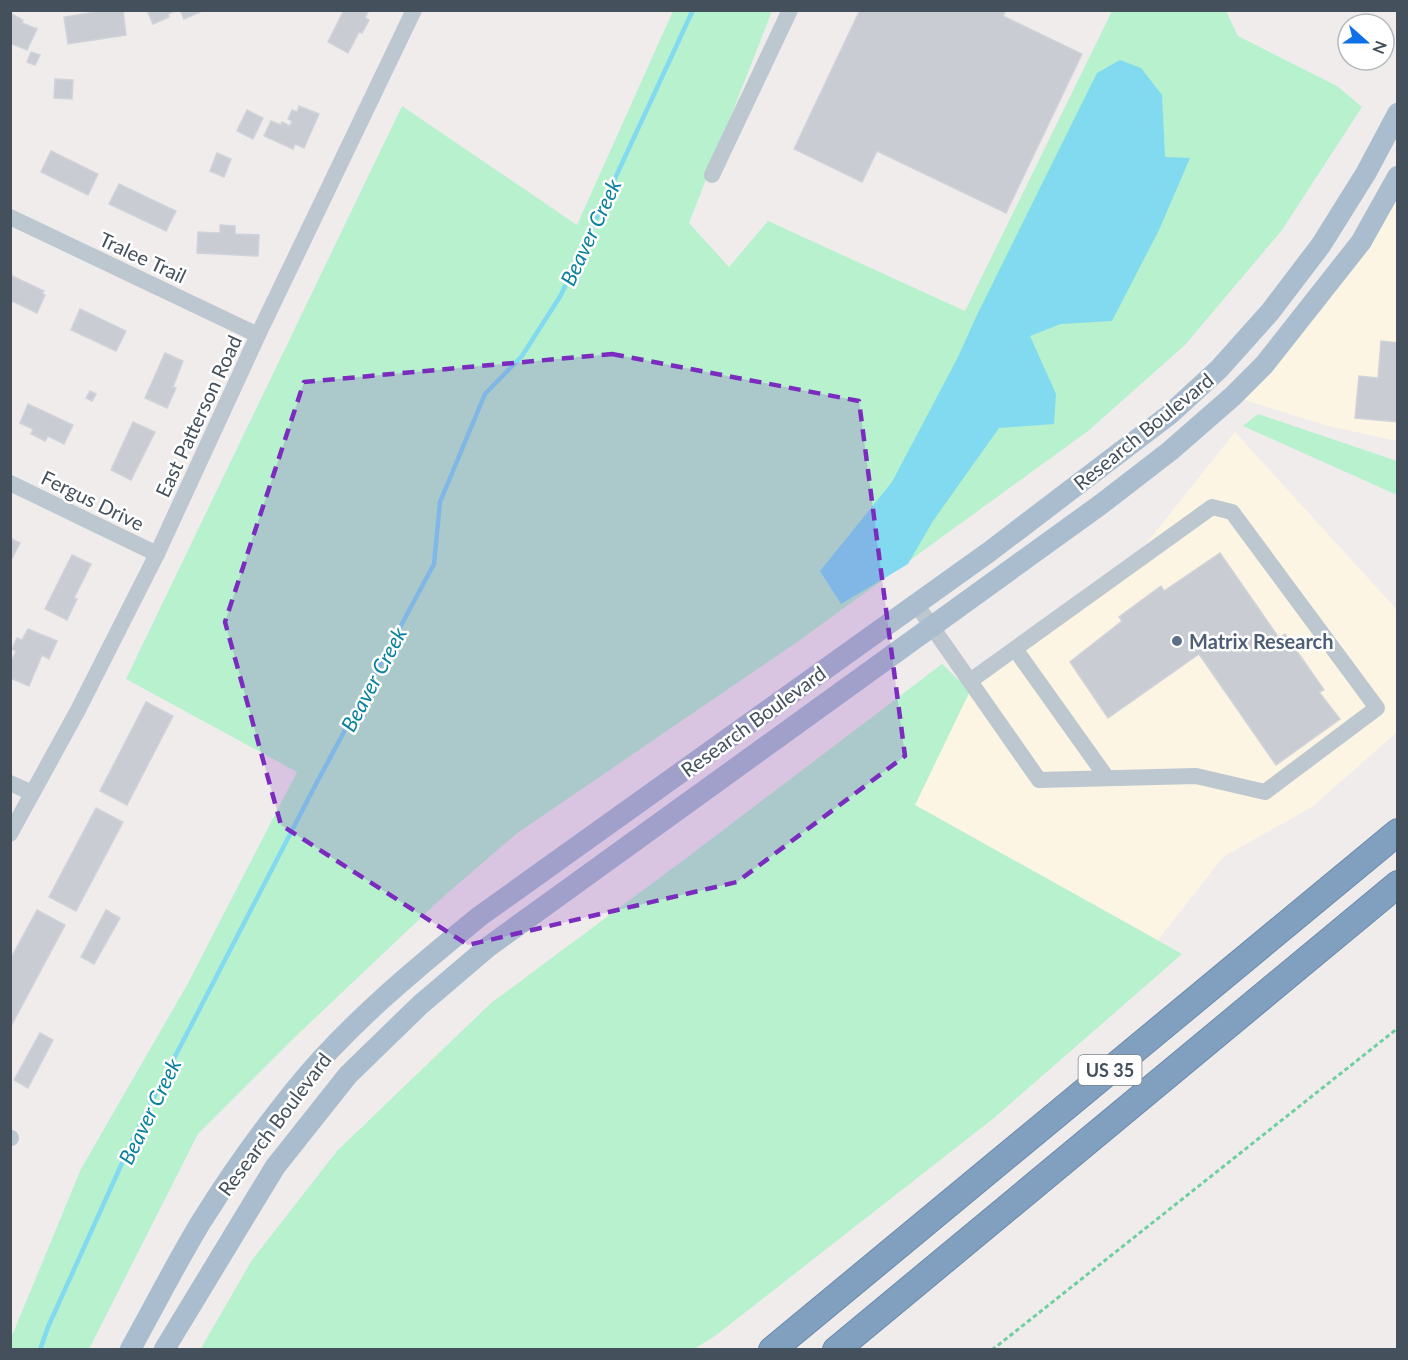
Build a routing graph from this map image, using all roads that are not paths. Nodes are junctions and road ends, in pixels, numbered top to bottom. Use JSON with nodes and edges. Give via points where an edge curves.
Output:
{"nodes":[{"id":1,"x":414,"y":10,"type":"edge"},
{"id":2,"x":790,"y":10,"type":"edge"},
{"id":3,"x":1398,"y":113,"type":"edge"},
{"id":4,"x":712,"y":176,"type":"dead end"},
{"id":5,"x":1398,"y":176,"type":"edge"},
{"id":6,"x":10,"y":218,"type":"edge"},
{"id":7,"x":258,"y":335,"type":"junction"},
{"id":8,"x":10,"y":483,"type":"edge"},
{"id":9,"x":157,"y":554,"type":"junction"},
{"id":10,"x":916,"y":604,"type":"junction"},
{"id":11,"x":932,"y":627,"type":"junction"},
{"id":12,"x":1015,"y":649,"type":"junction"},
{"id":13,"x":970,"y":681,"type":"junction"},
{"id":14,"x":1107,"y":778,"type":"junction"},
{"id":15,"x":10,"y":783,"type":"edge"},
{"id":16,"x":32,"y":793,"type":"junction"},
{"id":17,"x":1398,"y":832,"type":"edge"},
{"id":18,"x":10,"y":834,"type":"edge"},
{"id":19,"x":1398,"y":884,"type":"edge"},
{"id":20,"x":130,"y":1350,"type":"edge"},
{"id":21,"x":164,"y":1350,"type":"edge"},
{"id":22,"x":772,"y":1350,"type":"edge"},
{"id":23,"x":836,"y":1350,"type":"edge"}],
"edges":[{"from":1,"to":7,"type":"street","name":"East Patterson Road"},
{"from":2,"to":4,"type":"street"},
{"from":3,"to":10,"type":"main road","name":"Research Boulevard","via":[[1321,245],[1270,312],[1219,369],[1160,422]]},
{"from":5,"to":11,"type":"main road","name":"Research Boulevard","via":[[1361,242],[1264,365],[1233,396],[1100,505]]},
{"from":6,"to":7,"type":"street","name":"Tralee Trail"},
{"from":7,"to":9,"type":"street","name":"East Patterson Road"},
{"from":8,"to":9,"type":"street","name":"Fergus Drive"},
{"from":9,"to":16,"type":"street","name":"East Patterson Road"},
{"from":10,"to":11,"type":"street"},
{"from":10,"to":20,"type":"main road","name":"Research Boulevard","via":[[480,916],[340,1039],[294,1091],[201,1221]]},
{"from":11,"to":13,"type":"street"},
{"from":11,"to":21,"type":"main road","name":"Research Boulevard","via":[[488,947],[420,1005],[348,1075],[275,1167]]},
{"from":12,"to":13,"type":"street"},
{"from":12,"to":14,"type":"street"},
{"from":12,"to":14,"type":"street","via":[[1212,507],[1222,508],[1232,512],[1377,708],[1265,792],[1196,776]]},
{"from":13,"to":14,"type":"street","via":[[1039,780]]},
{"from":15,"to":16,"type":"street"},
{"from":16,"to":18,"type":"street","name":"East Patterson Road"},
{"from":17,"to":22,"type":"highway","number":"US 35"},
{"from":19,"to":23,"type":"highway","number":"US 35"}]}
